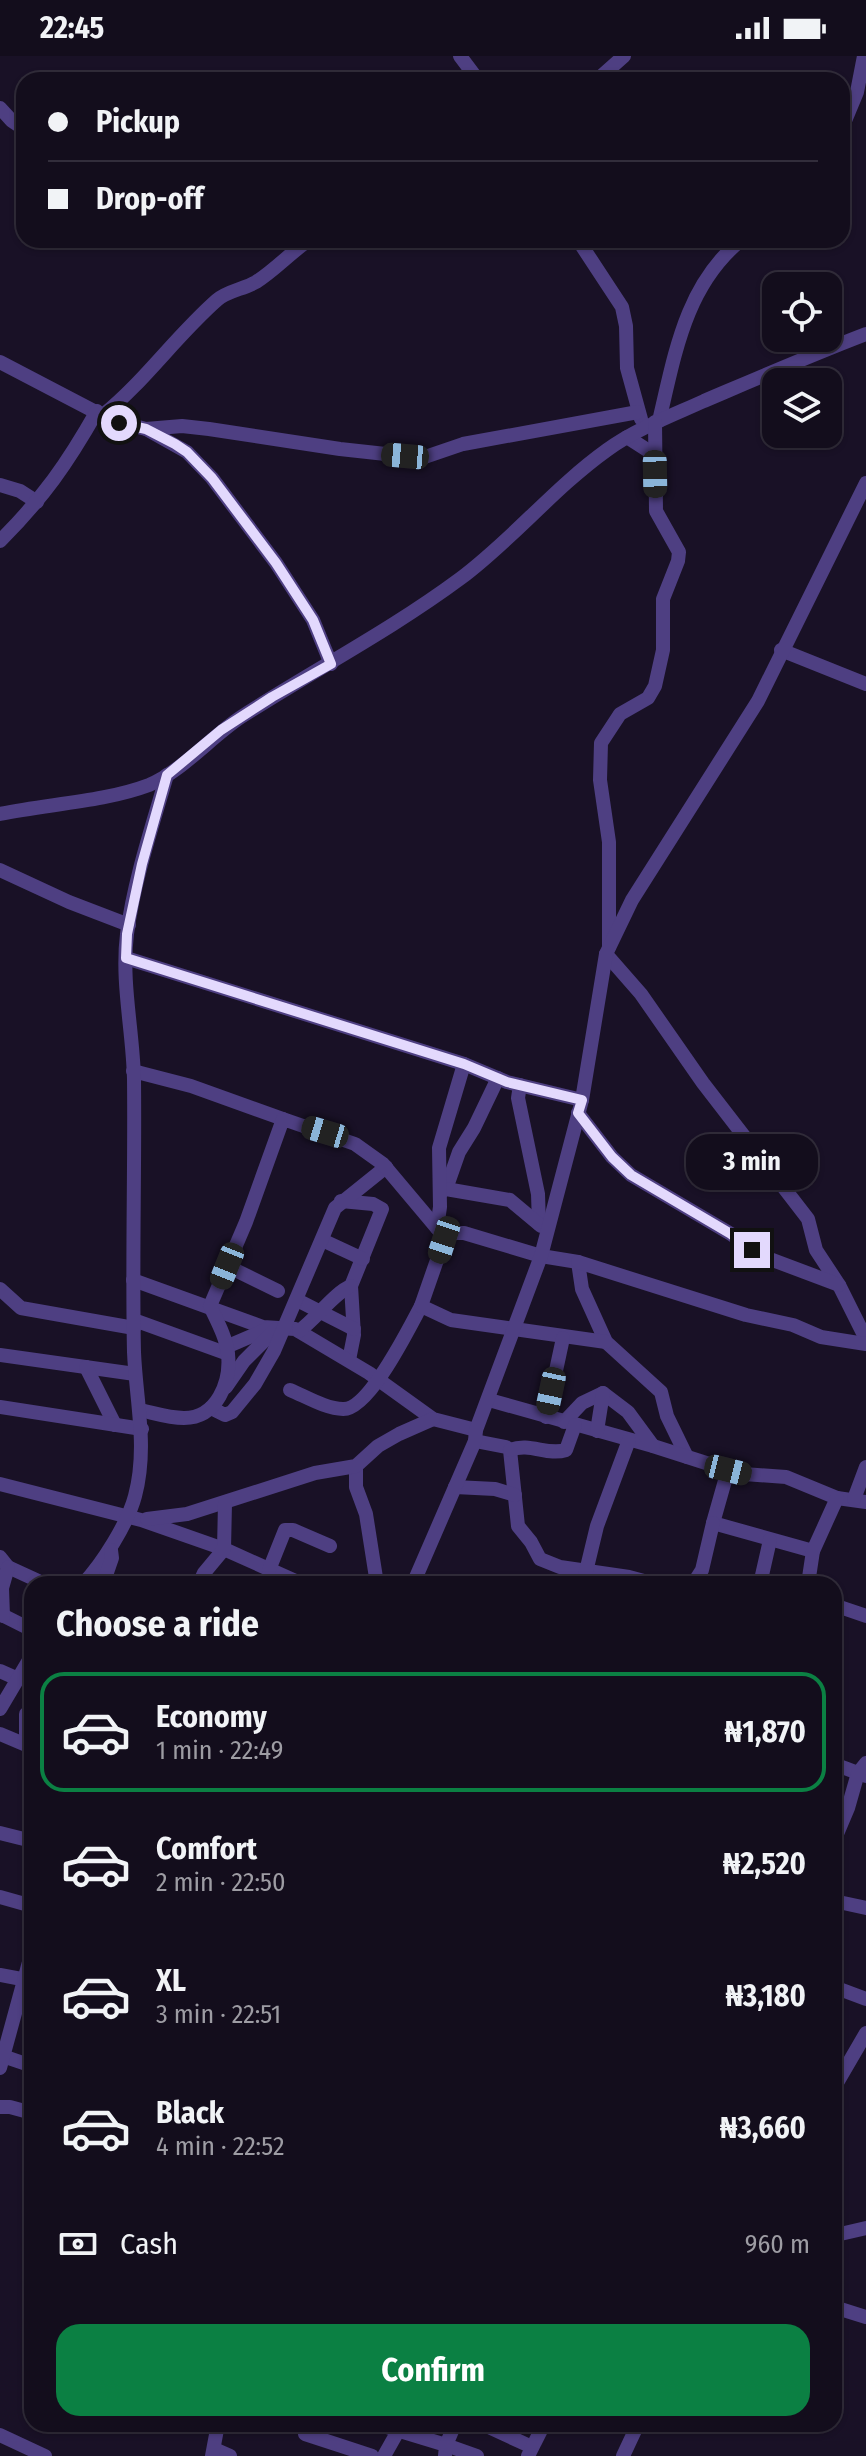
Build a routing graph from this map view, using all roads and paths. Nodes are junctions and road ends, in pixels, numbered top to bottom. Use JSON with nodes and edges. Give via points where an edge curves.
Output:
{"nodes":[{"id":1,"x":624,"y":56,"type":"edge"},
{"id":2,"x":864,"y":56,"type":"edge"},
{"id":3,"x":606,"y":72,"type":"edge"},
{"id":4,"x":862,"y":94,"type":"edge"},
{"id":5,"x":0,"y":108,"type":"edge"},
{"id":6,"x":850,"y":114,"type":"edge"},
{"id":7,"x":16,"y":124,"type":"edge"},
{"id":8,"x":300,"y":248,"type":"edge"},
{"id":9,"x":583,"y":248,"type":"edge"},
{"id":10,"x":733,"y":248,"type":"edge"},
{"id":11,"x":864,"y":336,"type":"edge"},
{"id":12,"x":0,"y":362,"type":"edge"},
{"id":13,"x":638,"y":412,"type":"junction"},
{"id":14,"x":100,"y":413,"type":"junction"},
{"id":15,"x":653,"y":423,"type":"junction"},
{"id":16,"x":146,"y":429,"type":"junction"},
{"id":17,"x":627,"y":437,"type":"junction"},
{"id":18,"x":655,"y":455,"type":"junction"},
{"id":19,"x":866,"y":483,"type":"edge"},
{"id":20,"x":0,"y":485,"type":"edge"},
{"id":21,"x":37,"y":502,"type":"junction"},
{"id":22,"x":0,"y":541,"type":"edge"},
{"id":23,"x":781,"y":650,"type":"junction"},
{"id":24,"x":331,"y":664,"type":"junction"},
{"id":25,"x":866,"y":684,"type":"edge"},
{"id":26,"x":167,"y":775,"type":"junction"},
{"id":27,"x":0,"y":814,"type":"edge"},
{"id":28,"x":2,"y":876,"type":"edge"},
{"id":29,"x":129,"y":925,"type":"junction"},
{"id":30,"x":608,"y":951,"type":"junction"},
{"id":31,"x":126,"y":958,"type":"junction"},
{"id":32,"x":464,"y":1064,"type":"junction"},
{"id":33,"x":133,"y":1071,"type":"junction"},
{"id":34,"x":498,"y":1078,"type":"junction"},
{"id":35,"x":520,"y":1085,"type":"junction"},
{"id":36,"x":580,"y":1106,"type":"junction"},
{"id":37,"x":283,"y":1119,"type":"junction"},
{"id":38,"x":386,"y":1167,"type":"junction"},
{"id":39,"x":443,"y":1191,"type":"junction"},
{"id":40,"x":341,"y":1201,"type":"junction"},
{"id":41,"x":542,"y":1228,"type":"junction"},
{"id":42,"x":439,"y":1230,"type":"junction"},
{"id":43,"x":322,"y":1240,"type":"junction"},
{"id":44,"x":541,"y":1256,"type":"junction"},
{"id":45,"x":363,"y":1259,"type":"junction"},
{"id":46,"x":578,"y":1262,"type":"junction"},
{"id":47,"x":227,"y":1266,"type":"junction"},
{"id":48,"x":133,"y":1280,"type":"junction"},
{"id":49,"x":839,"y":1285,"type":"junction"},
{"id":50,"x":351,"y":1286,"type":"junction"},
{"id":51,"x":0,"y":1289,"type":"edge"},
{"id":52,"x":278,"y":1291,"type":"dead end"},
{"id":53,"x":297,"y":1300,"type":"junction"},
{"id":54,"x":210,"y":1306,"type":"junction"},
{"id":55,"x":421,"y":1306,"type":"junction"},
{"id":56,"x":322,"y":1313,"type":"junction"},
{"id":57,"x":134,"y":1324,"type":"junction"},
{"id":58,"x":276,"y":1328,"type":"junction"},
{"id":59,"x":354,"y":1329,"type":"junction"},
{"id":60,"x":515,"y":1331,"type":"junction"},
{"id":61,"x":302,"y":1332,"type":"junction"},
{"id":62,"x":563,"y":1338,"type":"junction"},
{"id":63,"x":866,"y":1341,"type":"edge"},
{"id":64,"x":606,"y":1342,"type":"junction"},
{"id":65,"x":227,"y":1351,"type":"junction"},
{"id":66,"x":274,"y":1351,"type":"junction"},
{"id":67,"x":0,"y":1355,"type":"edge"},
{"id":68,"x":349,"y":1360,"type":"junction"},
{"id":69,"x":86,"y":1367,"type":"junction"},
{"id":70,"x":135,"y":1374,"type":"junction"},
{"id":71,"x":379,"y":1381,"type":"junction"},
{"id":72,"x":226,"y":1387,"type":"junction"},
{"id":73,"x":290,"y":1390,"type":"dead end"},
{"id":74,"x":603,"y":1393,"type":"junction"},
{"id":75,"x":489,"y":1400,"type":"junction"},
{"id":76,"x":0,"y":1407,"type":"edge"},
{"id":77,"x":211,"y":1408,"type":"junction"},
{"id":78,"x":140,"y":1410,"type":"junction"},
{"id":79,"x":546,"y":1417,"type":"junction"},
{"id":80,"x":433,"y":1419,"type":"junction"},
{"id":81,"x":570,"y":1424,"type":"junction"},
{"id":82,"x":115,"y":1425,"type":"junction"},
{"id":83,"x":142,"y":1429,"type":"junction"},
{"id":84,"x":597,"y":1431,"type":"junction"},
{"id":85,"x":476,"y":1436,"type":"junction"},
{"id":86,"x":629,"y":1440,"type":"junction"},
{"id":87,"x":530,"y":1446,"type":"junction"},
{"id":88,"x":653,"y":1446,"type":"junction"},
{"id":89,"x":510,"y":1450,"type":"junction"},
{"id":90,"x":687,"y":1457,"type":"junction"},
{"id":91,"x":356,"y":1466,"type":"junction"},
{"id":92,"x":866,"y":1467,"type":"edge"},
{"id":93,"x":728,"y":1470,"type":"junction"},
{"id":94,"x":512,"y":1473,"type":"junction"},
{"id":95,"x":0,"y":1484,"type":"edge"},
{"id":96,"x":455,"y":1487,"type":"junction"},
{"id":97,"x":515,"y":1495,"type":"junction"},
{"id":98,"x":837,"y":1498,"type":"junction"},
{"id":99,"x":860,"y":1500,"type":"edge"},
{"id":100,"x":225,"y":1503,"type":"junction"},
{"id":101,"x":187,"y":1514,"type":"junction"},
{"id":102,"x":134,"y":1518,"type":"junction"},
{"id":103,"x":713,"y":1523,"type":"junction"},
{"id":104,"x":198,"y":1539,"type":"junction"},
{"id":105,"x":770,"y":1540,"type":"junction"},
{"id":106,"x":330,"y":1546,"type":"dead end"},
{"id":107,"x":109,"y":1547,"type":"junction"},
{"id":108,"x":224,"y":1549,"type":"junction"},
{"id":109,"x":813,"y":1551,"type":"junction"},
{"id":110,"x":4,"y":1562,"type":"edge"},
{"id":111,"x":269,"y":1570,"type":"junction"},
{"id":112,"x":30,"y":1576,"type":"edge"},
{"id":113,"x":91,"y":1576,"type":"edge"},
{"id":114,"x":106,"y":1576,"type":"edge"},
{"id":115,"x":203,"y":1576,"type":"edge"},
{"id":116,"x":206,"y":1576,"type":"edge"},
{"id":117,"x":283,"y":1576,"type":"edge"},
{"id":118,"x":376,"y":1576,"type":"edge"},
{"id":119,"x":416,"y":1576,"type":"edge"},
{"id":120,"x":582,"y":1576,"type":"edge"},
{"id":121,"x":585,"y":1576,"type":"edge"},
{"id":122,"x":698,"y":1576,"type":"edge"},
{"id":123,"x":762,"y":1576,"type":"edge"},
{"id":124,"x":809,"y":1576,"type":"edge"},
{"id":125,"x":842,"y":1608,"type":"edge"},
{"id":126,"x":2,"y":1615,"type":"edge"},
{"id":127,"x":866,"y":1616,"type":"edge"},
{"id":128,"x":24,"y":1626,"type":"edge"},
{"id":129,"x":24,"y":1669,"type":"edge"},
{"id":130,"x":0,"y":1671,"type":"edge"},
{"id":131,"x":18,"y":1679,"type":"junction"},
{"id":132,"x":2,"y":1706,"type":"edge"},
{"id":133,"x":24,"y":1712,"type":"edge"},
{"id":134,"x":0,"y":1734,"type":"edge"},
{"id":135,"x":24,"y":1744,"type":"edge"},
{"id":136,"x":842,"y":1766,"type":"edge"},
{"id":137,"x":863,"y":1771,"type":"edge"},
{"id":138,"x":842,"y":1822,"type":"edge"},
{"id":139,"x":0,"y":1833,"type":"edge"},
{"id":140,"x":24,"y":1839,"type":"edge"},
{"id":141,"x":0,"y":1897,"type":"edge"},
{"id":142,"x":842,"y":1903,"type":"edge"},
{"id":143,"x":24,"y":1904,"type":"edge"},
{"id":144,"x":866,"y":1908,"type":"edge"},
{"id":145,"x":0,"y":1975,"type":"edge"},
{"id":146,"x":24,"y":1979,"type":"edge"},
{"id":147,"x":842,"y":1990,"type":"edge"},
{"id":148,"x":24,"y":1992,"type":"edge"},
{"id":149,"x":866,"y":1999,"type":"edge"},
{"id":150,"x":866,"y":2033,"type":"edge"},
{"id":151,"x":1,"y":2060,"type":"edge"},
{"id":152,"x":24,"y":2064,"type":"edge"},
{"id":153,"x":842,"y":2074,"type":"edge"},
{"id":154,"x":0,"y":2107,"type":"edge"},
{"id":155,"x":24,"y":2111,"type":"edge"},
{"id":156,"x":866,"y":2228,"type":"edge"},
{"id":157,"x":842,"y":2234,"type":"edge"},
{"id":158,"x":842,"y":2310,"type":"edge"},
{"id":159,"x":866,"y":2317,"type":"edge"},
{"id":160,"x":217,"y":2432,"type":"edge"},
{"id":161,"x":306,"y":2432,"type":"edge"},
{"id":162,"x":398,"y":2432,"type":"edge"},
{"id":163,"x":408,"y":2432,"type":"edge"},
{"id":164,"x":496,"y":2432,"type":"edge"},
{"id":165,"x":540,"y":2432,"type":"edge"},
{"id":166,"x":634,"y":2432,"type":"edge"},
{"id":167,"x":0,"y":2435,"type":"edge"},
{"id":168,"x":446,"y":2450,"type":"edge"},
{"id":169,"x":530,"y":2452,"type":"edge"},
{"id":170,"x":213,"y":2453,"type":"edge"},
{"id":171,"x":45,"y":2456,"type":"edge"},
{"id":172,"x":230,"y":2456,"type":"edge"},
{"id":173,"x":372,"y":2456,"type":"edge"},
{"id":174,"x":384,"y":2456,"type":"edge"},
{"id":175,"x":477,"y":2456,"type":"edge"},
{"id":176,"x":623,"y":2456,"type":"edge"}],
"edges":[{"from":1,"to":3,"type":"street"},
{"from":2,"to":4,"type":"street"},
{"from":4,"to":6,"type":"street"},
{"from":5,"to":7,"type":"street"},
{"from":8,"to":14,"type":"street","via":[[251,285],[218,299],[137,385]]},
{"from":9,"to":13,"type":"street","via":[[622,307],[627,368]]},
{"from":10,"to":15,"type":"street","via":[[688,309]]},
{"from":11,"to":15,"type":"street"},
{"from":12,"to":14,"type":"street"},
{"from":13,"to":15,"type":"street"},
{"from":13,"to":16,"type":"street","via":[[463,444],[422,458],[182,426]]},
{"from":14,"to":16,"type":"street"},
{"from":14,"to":21,"type":"street"},
{"from":15,"to":17,"type":"street"},
{"from":15,"to":18,"type":"street"},
{"from":16,"to":24,"type":"street","via":[[187,452],[212,478],[306,608]]},
{"from":17,"to":18,"type":"street"},
{"from":17,"to":24,"type":"street","via":[[460,579]]},
{"from":18,"to":30,"type":"street","via":[[656,511],[679,552],[663,599],[663,650],[655,686],[648,698],[620,714],[601,743],[609,842]]},
{"from":19,"to":23,"type":"street"},
{"from":20,"to":21,"type":"street"},
{"from":21,"to":22,"type":"street"},
{"from":23,"to":25,"type":"street"},
{"from":23,"to":30,"type":"street","via":[[758,701],[632,900]]},
{"from":24,"to":26,"type":"street","via":[[221,730]]},
{"from":26,"to":27,"type":"street","via":[[127,791]]},
{"from":26,"to":29,"type":"street"},
{"from":28,"to":29,"type":"street"},
{"from":29,"to":31,"type":"street"},
{"from":30,"to":36,"type":"street"},
{"from":30,"to":49,"type":"street","via":[[808,1219],[816,1250]]},
{"from":31,"to":32,"type":"street"},
{"from":31,"to":33,"type":"street"},
{"from":32,"to":34,"type":"street"},
{"from":32,"to":39,"type":"street","via":[[440,1140]]},
{"from":33,"to":37,"type":"street"},
{"from":33,"to":48,"type":"street"},
{"from":34,"to":35,"type":"street"},
{"from":34,"to":39,"type":"street"},
{"from":35,"to":36,"type":"street"},
{"from":35,"to":41,"type":"street"},
{"from":36,"to":41,"type":"street"},
{"from":36,"to":49,"type":"street","via":[[612,1157],[631,1175],[762,1256]]},
{"from":37,"to":38,"type":"street","via":[[355,1144]]},
{"from":37,"to":47,"type":"street"},
{"from":38,"to":40,"type":"street"},
{"from":38,"to":42,"type":"street"},
{"from":39,"to":41,"type":"street","via":[[510,1200]]},
{"from":39,"to":42,"type":"street"},
{"from":40,"to":43,"type":"street"},
{"from":40,"to":45,"type":"street","via":[[382,1209]]},
{"from":41,"to":44,"type":"street"},
{"from":42,"to":44,"type":"street"},
{"from":42,"to":55,"type":"street","via":[[444,1240]]},
{"from":43,"to":45,"type":"street"},
{"from":43,"to":53,"type":"street"},
{"from":44,"to":46,"type":"street"},
{"from":44,"to":60,"type":"street"},
{"from":45,"to":50,"type":"street"},
{"from":46,"to":63,"type":"street","via":[[821,1337]]},
{"from":46,"to":64,"type":"street","via":[[582,1289]]},
{"from":47,"to":52,"type":"street"},
{"from":47,"to":54,"type":"street"},
{"from":48,"to":54,"type":"street"},
{"from":48,"to":57,"type":"street"},
{"from":49,"to":63,"type":"street"},
{"from":50,"to":56,"type":"street"},
{"from":50,"to":59,"type":"street"},
{"from":51,"to":57,"type":"street","via":[[21,1308]]},
{"from":53,"to":56,"type":"street"},
{"from":53,"to":58,"type":"street"},
{"from":54,"to":58,"type":"street"},
{"from":54,"to":65,"type":"street"},
{"from":55,"to":60,"type":"street","via":[[451,1320]]},
{"from":55,"to":71,"type":"street"},
{"from":56,"to":59,"type":"street"},
{"from":56,"to":61,"type":"street"},
{"from":57,"to":65,"type":"street"},
{"from":57,"to":70,"type":"street"},
{"from":58,"to":61,"type":"street"},
{"from":58,"to":65,"type":"street"},
{"from":58,"to":66,"type":"street"},
{"from":58,"to":72,"type":"street"},
{"from":59,"to":68,"type":"street"},
{"from":60,"to":62,"type":"street"},
{"from":60,"to":75,"type":"street"},
{"from":61,"to":66,"type":"street"},
{"from":61,"to":68,"type":"street"},
{"from":62,"to":64,"type":"street"},
{"from":62,"to":79,"type":"street"},
{"from":64,"to":90,"type":"street","via":[[661,1392]]},
{"from":65,"to":72,"type":"street"},
{"from":66,"to":77,"type":"street","via":[[232,1412],[225,1415]]},
{"from":67,"to":69,"type":"street"},
{"from":68,"to":71,"type":"street"},
{"from":69,"to":70,"type":"street"},
{"from":69,"to":82,"type":"street"},
{"from":70,"to":78,"type":"street"},
{"from":71,"to":73,"type":"street","via":[[346,1409]]},
{"from":71,"to":80,"type":"street"},
{"from":72,"to":77,"type":"street"},
{"from":74,"to":81,"type":"street","via":[[582,1403]]},
{"from":74,"to":84,"type":"street"},
{"from":74,"to":88,"type":"street","via":[[628,1412]]},
{"from":75,"to":79,"type":"street"},
{"from":75,"to":85,"type":"street"},
{"from":76,"to":82,"type":"street"},
{"from":77,"to":78,"type":"street","via":[[187,1418]]},
{"from":78,"to":83,"type":"street"},
{"from":79,"to":81,"type":"street"},
{"from":80,"to":85,"type":"street"},
{"from":80,"to":91,"type":"street","via":[[378,1446]]},
{"from":81,"to":84,"type":"street"},
{"from":81,"to":87,"type":"street","via":[[566,1450]]},
{"from":82,"to":83,"type":"street"},
{"from":83,"to":102,"type":"street"},
{"from":84,"to":86,"type":"street"},
{"from":85,"to":89,"type":"street"},
{"from":85,"to":96,"type":"street"},
{"from":86,"to":88,"type":"street"},
{"from":86,"to":121,"type":"street","via":[[597,1526]]},
{"from":87,"to":89,"type":"street"},
{"from":87,"to":94,"type":"street"},
{"from":88,"to":90,"type":"street"},
{"from":89,"to":94,"type":"street"},
{"from":90,"to":93,"type":"street"},
{"from":91,"to":100,"type":"street","via":[[315,1473]]},
{"from":91,"to":118,"type":"street"},
{"from":92,"to":99,"type":"street"},
{"from":93,"to":98,"type":"street","via":[[786,1477]]},
{"from":93,"to":103,"type":"street"},
{"from":94,"to":97,"type":"street"},
{"from":95,"to":102,"type":"street"},
{"from":96,"to":97,"type":"street"},
{"from":96,"to":119,"type":"street"},
{"from":97,"to":120,"type":"street","via":[[518,1526],[540,1559]]},
{"from":98,"to":99,"type":"street"},
{"from":98,"to":109,"type":"street"},
{"from":100,"to":101,"type":"street"},
{"from":100,"to":108,"type":"street"},
{"from":101,"to":102,"type":"street"},
{"from":101,"to":104,"type":"street"},
{"from":102,"to":104,"type":"street"},
{"from":102,"to":107,"type":"street"},
{"from":103,"to":105,"type":"street"},
{"from":103,"to":122,"type":"street"},
{"from":104,"to":108,"type":"street"},
{"from":104,"to":115,"type":"street"},
{"from":105,"to":109,"type":"street"},
{"from":105,"to":123,"type":"street"},
{"from":106,"to":111,"type":"street","via":[[285,1530]]},
{"from":107,"to":113,"type":"street"},
{"from":107,"to":114,"type":"street","via":[[112,1558]]},
{"from":108,"to":111,"type":"street"},
{"from":108,"to":116,"type":"street"},
{"from":109,"to":124,"type":"street"},
{"from":110,"to":112,"type":"street"},
{"from":110,"to":126,"type":"street"},
{"from":111,"to":117,"type":"street"},
{"from":125,"to":127,"type":"street"},
{"from":126,"to":128,"type":"street"},
{"from":129,"to":131,"type":"street"},
{"from":130,"to":131,"type":"street"},
{"from":131,"to":132,"type":"street"},
{"from":132,"to":133,"type":"street"},
{"from":134,"to":135,"type":"street"},
{"from":136,"to":137,"type":"street"},
{"from":137,"to":138,"type":"street"},
{"from":139,"to":140,"type":"street"},
{"from":141,"to":143,"type":"street"},
{"from":142,"to":144,"type":"street"},
{"from":145,"to":146,"type":"street"},
{"from":147,"to":149,"type":"street"},
{"from":148,"to":151,"type":"street"},
{"from":150,"to":153,"type":"street"},
{"from":151,"to":152,"type":"street"},
{"from":154,"to":155,"type":"street"},
{"from":156,"to":157,"type":"street"},
{"from":158,"to":159,"type":"street"},
{"from":160,"to":170,"type":"street"},
{"from":161,"to":173,"type":"street"},
{"from":162,"to":174,"type":"street"},
{"from":163,"to":168,"type":"street"},
{"from":164,"to":169,"type":"street"},
{"from":165,"to":169,"type":"street"},
{"from":166,"to":176,"type":"street"},
{"from":167,"to":171,"type":"street"},
{"from":168,"to":175,"type":"street"},
{"from":170,"to":172,"type":"street"}]}
